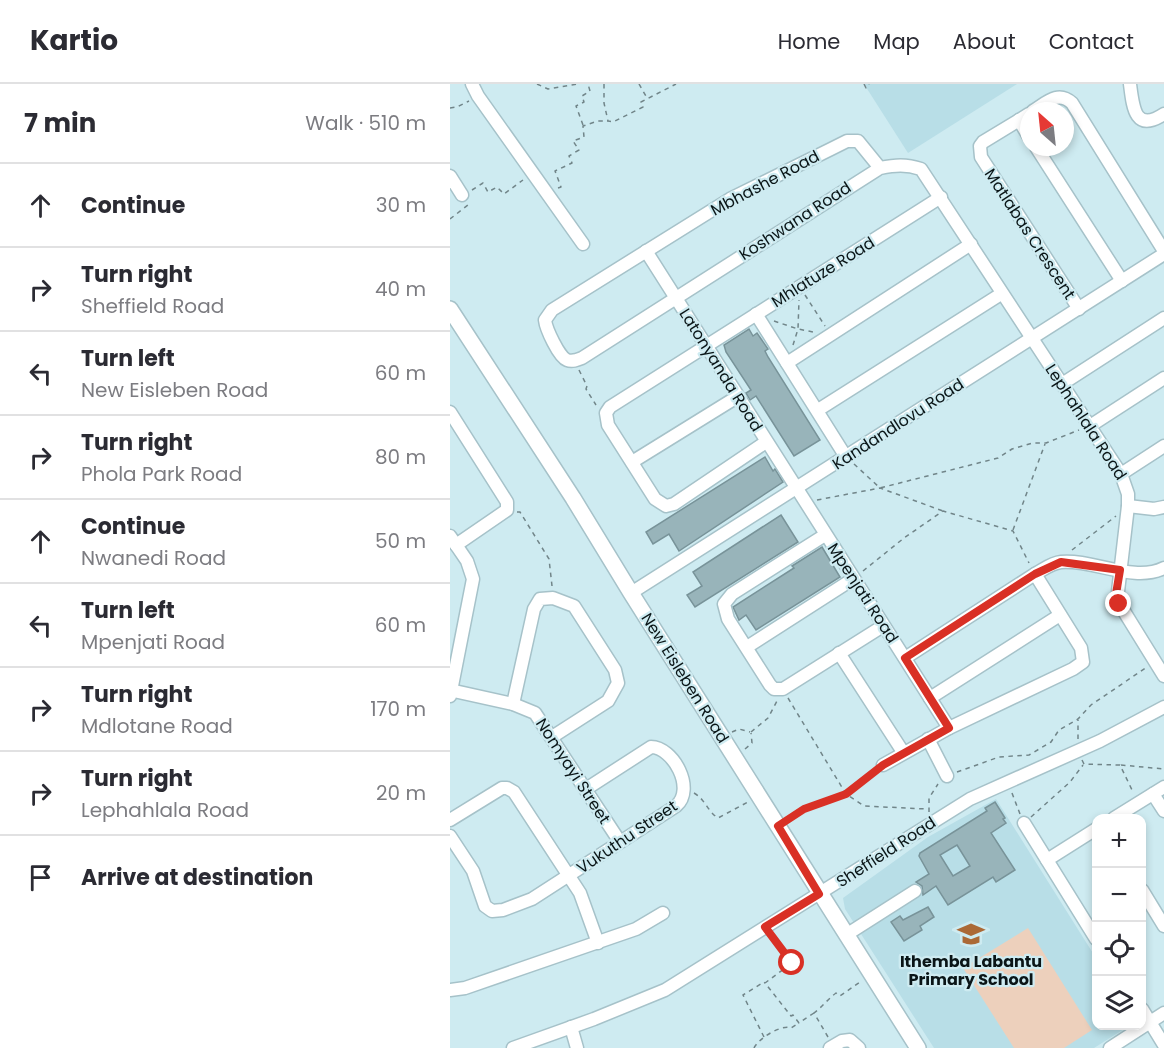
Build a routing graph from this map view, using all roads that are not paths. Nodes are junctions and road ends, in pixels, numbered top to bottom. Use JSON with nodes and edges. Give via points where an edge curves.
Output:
{"nodes":[{"id":1,"x":472,"y":84,"type":"edge"},
{"id":2,"x":1130,"y":84,"type":"edge"},
{"id":3,"x":1048,"y":102,"type":"edge"},
{"id":4,"x":1070,"y":102,"type":"edge"},
{"id":5,"x":1074,"y":106,"type":"edge"},
{"id":6,"x":1164,"y":114,"type":"edge"},
{"id":7,"x":1020,"y":119,"type":"edge"},
{"id":8,"x":1042,"y":156,"type":"edge"},
{"id":9,"x":880,"y":168,"type":"junction"},
{"id":10,"x":921,"y":169,"type":"joint"},
{"id":11,"x":450,"y":176,"type":"edge"},
{"id":12,"x":462,"y":195,"type":"road end"},
{"id":13,"x":941,"y":198,"type":"junction"},
{"id":14,"x":583,"y":244,"type":"dead end"},
{"id":15,"x":971,"y":244,"type":"junction"},
{"id":16,"x":646,"y":251,"type":"junction"},
{"id":17,"x":1164,"y":253,"type":"edge"},
{"id":18,"x":1122,"y":281,"type":"junction"},
{"id":19,"x":1001,"y":294,"type":"junction"},
{"id":20,"x":676,"y":298,"type":"junction"},
{"id":21,"x":450,"y":309,"type":"edge"},
{"id":22,"x":1079,"y":309,"type":"junction"},
{"id":23,"x":756,"y":314,"type":"junction"},
{"id":24,"x":1164,"y":318,"type":"edge"},
{"id":25,"x":1031,"y":339,"type":"junction"},
{"id":26,"x":706,"y":347,"type":"junction"},
{"id":27,"x":576,"y":361,"type":"joint"},
{"id":28,"x":787,"y":363,"type":"junction"},
{"id":29,"x":1164,"y":378,"type":"edge"},
{"id":30,"x":1062,"y":384,"type":"junction"},
{"id":31,"x":737,"y":397,"type":"junction"},
{"id":32,"x":818,"y":410,"type":"junction"},
{"id":33,"x":450,"y":412,"type":"edge"},
{"id":34,"x":1090,"y":426,"type":"junction"},
{"id":35,"x":766,"y":442,"type":"junction"},
{"id":36,"x":1164,"y":446,"type":"edge"},
{"id":37,"x":846,"y":457,"type":"junction"},
{"id":38,"x":632,"y":462,"type":"junction"},
{"id":39,"x":1121,"y":474,"type":"junction"},
{"id":40,"x":795,"y":489,"type":"junction"},
{"id":41,"x":1128,"y":506,"type":"junction"},
{"id":42,"x":1164,"y":507,"type":"edge"},
{"id":43,"x":825,"y":535,"type":"junction"},
{"id":44,"x":453,"y":540,"type":"edge"},
{"id":45,"x":1164,"y":568,"type":"edge"},
{"id":46,"x":1120,"y":570,"type":"junction"},
{"id":47,"x":1035,"y":574,"type":"junction"},
{"id":48,"x":853,"y":579,"type":"junction"},
{"id":49,"x":631,"y":593,"type":"junction"},
{"id":50,"x":1060,"y":615,"type":"junction"},
{"id":51,"x":883,"y":626,"type":"junction"},
{"id":52,"x":747,"y":647,"type":"junction"},
{"id":53,"x":840,"y":653,"type":"junction"},
{"id":54,"x":905,"y":658,"type":"junction"},
{"id":55,"x":1164,"y":674,"type":"edge"},
{"id":56,"x":450,"y":692,"type":"edge"},
{"id":57,"x":930,"y":698,"type":"junction"},
{"id":58,"x":513,"y":704,"type":"junction"},
{"id":59,"x":1164,"y":707,"type":"edge"},
{"id":60,"x":949,"y":728,"type":"junction"},
{"id":61,"x":552,"y":737,"type":"junction"},
{"id":62,"x":928,"y":739,"type":"junction"},
{"id":63,"x":903,"y":752,"type":"junction"},
{"id":64,"x":883,"y":765,"type":"road end"},
{"id":65,"x":947,"y":776,"type":"road end"},
{"id":66,"x":1164,"y":787,"type":"edge"},
{"id":67,"x":586,"y":789,"type":"junction"},
{"id":68,"x":1153,"y":794,"type":"junction"},
{"id":69,"x":1164,"y":811,"type":"edge"},
{"id":70,"x":1122,"y":814,"type":"edge"},
{"id":71,"x":450,"y":820,"type":"edge"},
{"id":72,"x":1024,"y":823,"type":"road end"},
{"id":73,"x":1092,"y":832,"type":"edge"},
{"id":74,"x":450,"y":836,"type":"edge"},
{"id":75,"x":620,"y":842,"type":"junction"},
{"id":76,"x":1047,"y":860,"type":"junction"},
{"id":77,"x":568,"y":876,"type":"junction"},
{"id":78,"x":915,"y":891,"type":"dead end"},
{"id":79,"x":819,"y":894,"type":"junction"},
{"id":80,"x":1146,"y":897,"type":"edge"},
{"id":81,"x":663,"y":913,"type":"dead end"},
{"id":82,"x":1164,"y":926,"type":"edge"},
{"id":83,"x":1092,"y":933,"type":"edge"},
{"id":84,"x":846,"y":935,"type":"junction"},
{"id":85,"x":598,"y":943,"type":"junction"},
{"id":86,"x":450,"y":990,"type":"edge"},
{"id":87,"x":1164,"y":1013,"type":"edge"},
{"id":88,"x":1146,"y":1016,"type":"edge"},
{"id":89,"x":1150,"y":1022,"type":"junction"},
{"id":90,"x":571,"y":1027,"type":"junction"},
{"id":91,"x":1164,"y":1045,"type":"edge"},
{"id":92,"x":832,"y":1047,"type":"edge"},
{"id":93,"x":513,"y":1048,"type":"edge"},
{"id":94,"x":577,"y":1048,"type":"edge"},
{"id":95,"x":859,"y":1048,"type":"edge"},
{"id":96,"x":918,"y":1048,"type":"edge"},
{"id":97,"x":1110,"y":1048,"type":"edge"}],
"edges":[{"from":1,"to":14,"type":"street"},
{"from":2,"to":6,"type":"street","via":[[1140,119],[1153,121]]},
{"from":3,"to":4,"type":"street","via":[[1058,96]]},
{"from":5,"to":17,"type":"street"},
{"from":7,"to":22,"type":"street","name":"Matlabas Crescent","via":[[982,142],[981,157]]},
{"from":8,"to":18,"type":"street"},
{"from":9,"to":10,"type":"street","name":"Koshwana Road","via":[[911,165]]},
{"from":9,"to":16,"type":"street","name":"Mbhashe Road","via":[[861,143],[847,141],[730,199]]},
{"from":9,"to":20,"type":"street","name":"Koshwana Road"},
{"from":10,"to":13,"type":"street","name":"Lephahlala Road"},
{"from":11,"to":12,"type":"street"},
{"from":13,"to":15,"type":"street","name":"Lephahlala Road"},
{"from":13,"to":23,"type":"street","name":"Mhlatuze Road"},
{"from":15,"to":19,"type":"street","name":"Lephahlala Road"},
{"from":15,"to":28,"type":"street"},
{"from":16,"to":20,"type":"street","name":"Latonyanda Road"},
{"from":16,"to":27,"type":"street","name":"Mbhashe Road","via":[[546,316],[545,324],[563,357]]},
{"from":17,"to":18,"type":"street","name":"Kandandlovu Road"},
{"from":18,"to":22,"type":"street","name":"Kandandlovu Road"},
{"from":19,"to":25,"type":"street","name":"Lephahlala Road"},
{"from":19,"to":32,"type":"street"},
{"from":20,"to":26,"type":"street","name":"Latonyanda Road"},
{"from":20,"to":27,"type":"street","name":"Koshwana Road"},
{"from":21,"to":49,"type":"main road","name":"New Eisleben Road"},
{"from":22,"to":25,"type":"street","name":"Kandandlovu Road"},
{"from":23,"to":26,"type":"street","name":"Mhlatuze Road"},
{"from":23,"to":28,"type":"street"},
{"from":24,"to":30,"type":"street"},
{"from":25,"to":30,"type":"street","name":"Lephahlala Road"},
{"from":25,"to":37,"type":"street","name":"Kandandlovu Road"},
{"from":26,"to":31,"type":"street","name":"Latonyanda Road"},
{"from":26,"to":38,"type":"street","name":"Mhlatuze Road","via":[[610,407],[605,417],[608,425]]},
{"from":28,"to":32,"type":"street"},
{"from":29,"to":34,"type":"street"},
{"from":30,"to":34,"type":"street","name":"Lephahlala Road"},
{"from":31,"to":35,"type":"street","name":"Latonyanda Road"},
{"from":31,"to":38,"type":"street"},
{"from":32,"to":37,"type":"street"},
{"from":33,"to":44,"type":"street","via":[[507,502],[507,510]]},
{"from":34,"to":39,"type":"street","name":"Lephahlala Road"},
{"from":35,"to":38,"type":"street","via":[[670,506],[655,499]]},
{"from":35,"to":40,"type":"street","name":"Latonyanda Road"},
{"from":36,"to":39,"type":"street"},
{"from":37,"to":40,"type":"street","name":"Kandandlovu Road"},
{"from":39,"to":41,"type":"street","name":"Lephahlala Road"},
{"from":40,"to":43,"type":"street","name":"Mpenjati Road"},
{"from":40,"to":49,"type":"street","name":"Kandandlovu Road"},
{"from":41,"to":42,"type":"street"},
{"from":41,"to":46,"type":"street","name":"Lephahlala Road"},
{"from":43,"to":48,"type":"street","name":"Mpenjati Road"},
{"from":43,"to":52,"type":"street","via":[[728,598],[725,611]]},
{"from":44,"to":56,"type":"street","via":[[473,579]]},
{"from":45,"to":46,"type":"street","via":[[1145,573]]},
{"from":46,"to":47,"type":"street","via":[[1061,562]]},
{"from":46,"to":55,"type":"street","name":"Lephahlala Road","via":[[1117,600]]},
{"from":47,"to":50,"type":"street"},
{"from":47,"to":54,"type":"street"},
{"from":48,"to":51,"type":"street","name":"Mpenjati Road"},
{"from":48,"to":52,"type":"street"},
{"from":49,"to":79,"type":"main road","name":"New Eisleben Road"},
{"from":50,"to":57,"type":"street"},
{"from":50,"to":60,"type":"street","via":[[1083,653],[1083,662]]},
{"from":51,"to":53,"type":"street"},
{"from":51,"to":54,"type":"street","name":"Mpenjati Road"},
{"from":52,"to":53,"type":"street","via":[[774,689],[783,689]]},
{"from":53,"to":63,"type":"street"},
{"from":54,"to":57,"type":"street","name":"Mpenjati Road"},
{"from":56,"to":58,"type":"street","name":"Nomyayi Street"},
{"from":57,"to":60,"type":"street","name":"Mpenjati Road"},
{"from":58,"to":61,"type":"street","name":"Nomyayi Street","via":[[535,713]]},
{"from":58,"to":61,"type":"street","via":[[534,609],[540,599],[553,598],[574,606],[615,670],[618,683],[608,701]]},
{"from":59,"to":79,"type":"street","name":"Sheffield Road","via":[[970,799]]},
{"from":60,"to":62,"type":"street"},
{"from":61,"to":67,"type":"street","name":"Nomyayi Street"},
{"from":62,"to":63,"type":"street"},
{"from":62,"to":65,"type":"street"},
{"from":63,"to":64,"type":"street"},
{"from":66,"to":68,"type":"street"},
{"from":67,"to":75,"type":"street","name":"Nomyayi Street"},
{"from":67,"to":75,"type":"street","name":"Vukuthu Street","via":[[651,747],[666,752],[685,788],[681,801]]},
{"from":68,"to":69,"type":"street"},
{"from":68,"to":70,"type":"street"},
{"from":71,"to":77,"type":"street","via":[[496,791],[511,789]]},
{"from":72,"to":76,"type":"street"},
{"from":73,"to":76,"type":"street"},
{"from":74,"to":77,"type":"street","via":[[472,871],[485,906],[492,911],[532,899]]},
{"from":75,"to":77,"type":"street","name":"Vukuthu Street"},
{"from":76,"to":83,"type":"street"},
{"from":77,"to":85,"type":"street","via":[[586,906]]},
{"from":78,"to":84,"type":"street"},
{"from":79,"to":84,"type":"main road","name":"New Eisleben Road"},
{"from":79,"to":90,"type":"street","name":"Sheffield Road","via":[[665,990]]},
{"from":80,"to":82,"type":"street"},
{"from":81,"to":85,"type":"street","via":[[636,929]]},
{"from":84,"to":96,"type":"main road","name":"New Eisleben Road"},
{"from":85,"to":86,"type":"street"},
{"from":87,"to":89,"type":"street"},
{"from":88,"to":89,"type":"street"},
{"from":89,"to":91,"type":"street"},
{"from":89,"to":97,"type":"street"},
{"from":90,"to":93,"type":"street","name":"Sheffield Road"},
{"from":90,"to":94,"type":"street"},
{"from":92,"to":95,"type":"street","via":[[850,1040]]}]}
